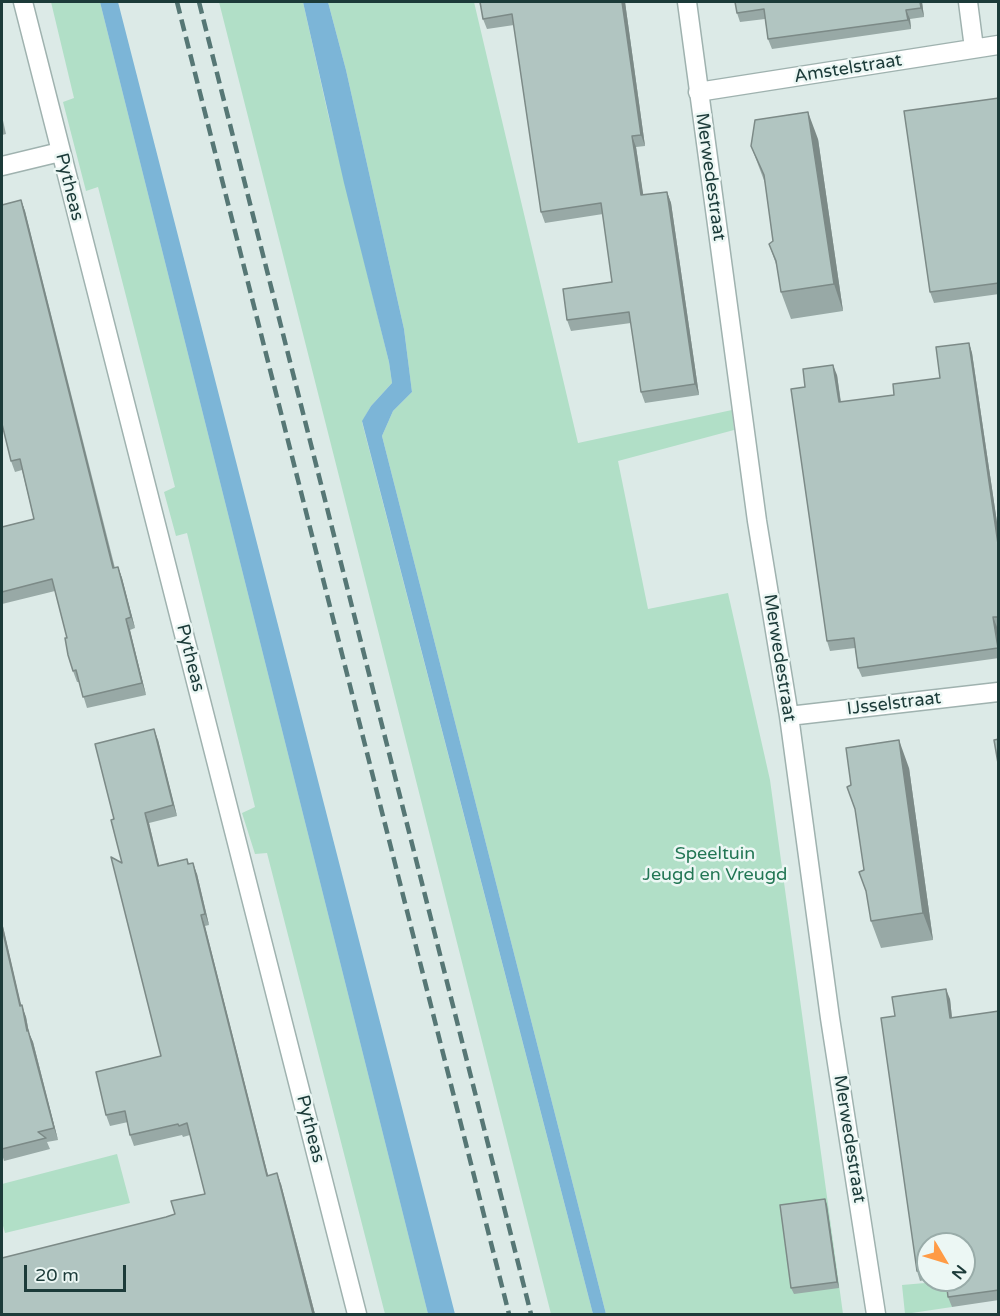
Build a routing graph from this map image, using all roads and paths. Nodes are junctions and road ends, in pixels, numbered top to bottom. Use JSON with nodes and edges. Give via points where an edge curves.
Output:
{"nodes":[{"id":1,"x":23,"y":2,"type":"edge"},
{"id":2,"x":687,"y":2,"type":"edge"},
{"id":3,"x":968,"y":2,"type":"edge"},
{"id":4,"x":999,"y":45,"type":"edge"},
{"id":5,"x":974,"y":48,"type":"junction"},
{"id":6,"x":698,"y":92,"type":"junction"},
{"id":7,"x":60,"y":152,"type":"junction"},
{"id":8,"x":2,"y":166,"type":"edge"},
{"id":9,"x":999,"y":692,"type":"edge"},
{"id":10,"x":789,"y":716,"type":"junction"},
{"id":11,"x":357,"y":1314,"type":"edge"},
{"id":12,"x":876,"y":1314,"type":"edge"}],
"edges":[{"from":1,"to":7,"type":"street","name":"Pytheas"},
{"from":2,"to":6,"type":"street","name":"Merwedestraat"},
{"from":3,"to":5,"type":"street"},
{"from":4,"to":5,"type":"street","name":"Amstelstraat"},
{"from":5,"to":6,"type":"street","name":"Amstelstraat"},
{"from":6,"to":10,"type":"street","name":"Merwedestraat","via":[[757,521]]},
{"from":7,"to":8,"type":"street"},
{"from":7,"to":11,"type":"street","name":"Pytheas"},
{"from":9,"to":10,"type":"street","name":"IJsselstraat"},
{"from":10,"to":12,"type":"street","name":"Merwedestraat"}]}
